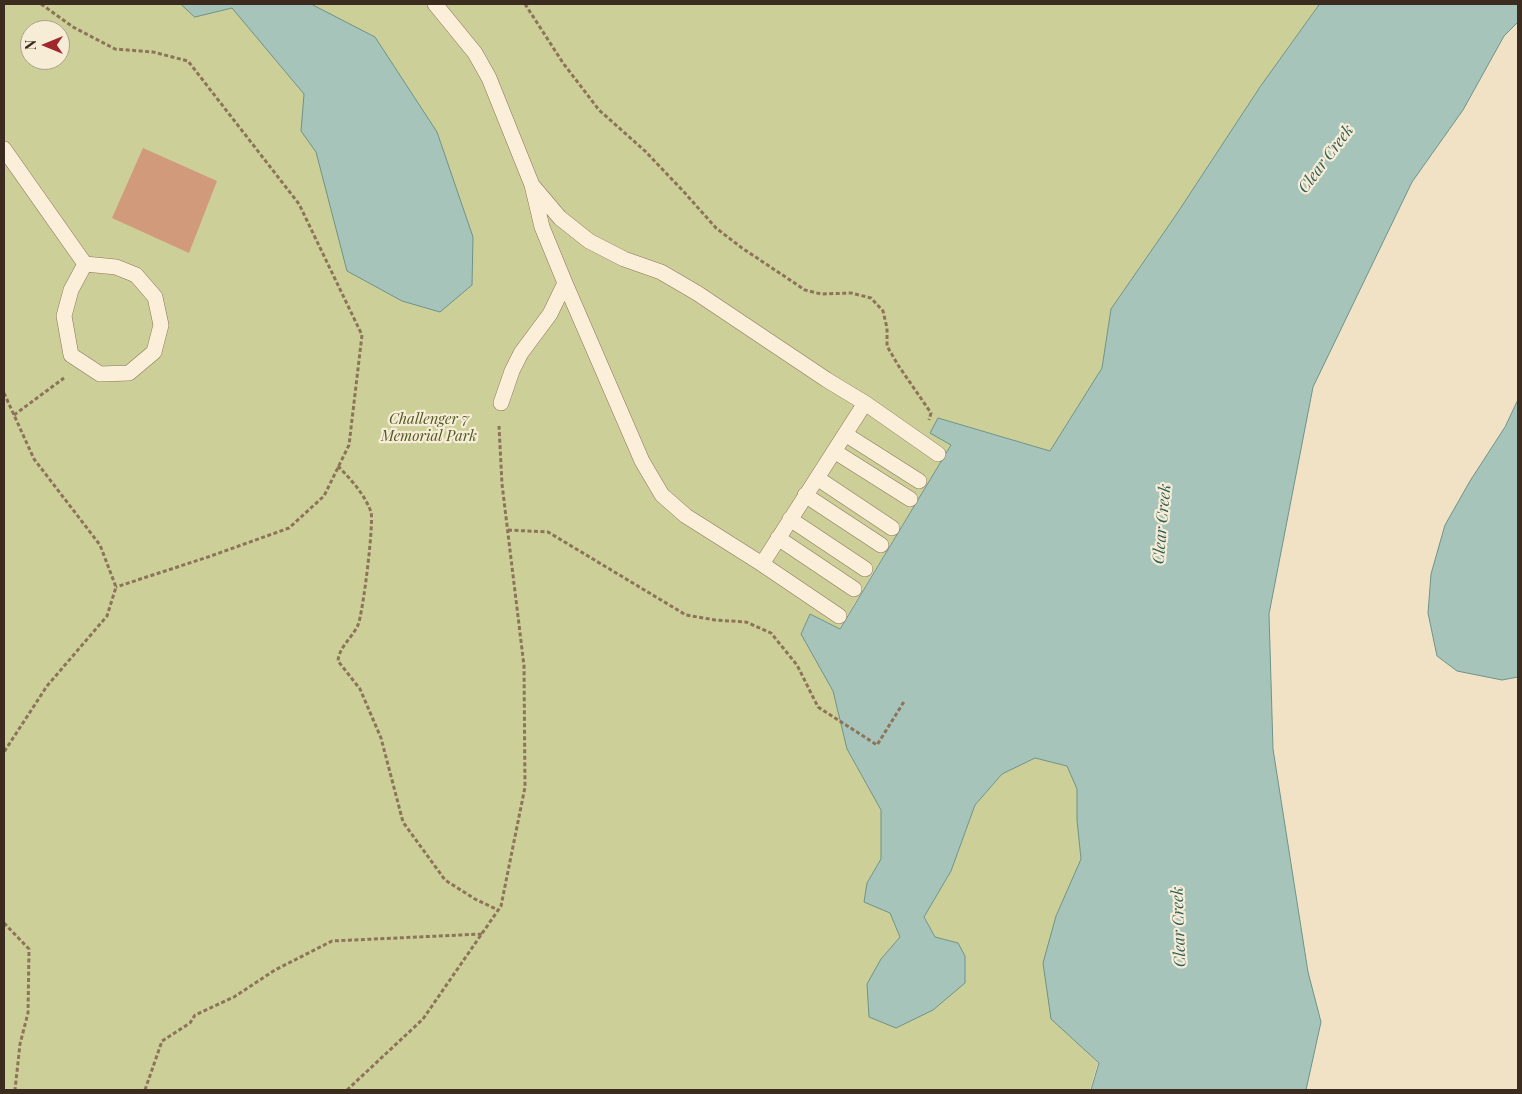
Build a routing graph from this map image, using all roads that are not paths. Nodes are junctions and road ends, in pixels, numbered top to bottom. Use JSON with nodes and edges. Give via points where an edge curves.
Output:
{"nodes":[{"id":1,"x":435,"y":4,"type":"edge"},
{"id":2,"x":4,"y":149,"type":"edge"},
{"id":3,"x":532,"y":185,"type":"junction"},
{"id":4,"x":84,"y":264,"type":"junction"},
{"id":5,"x":565,"y":283,"type":"junction"},
{"id":6,"x":501,"y":403,"type":"road end"},
{"id":7,"x":864,"y":403,"type":"junction"},
{"id":8,"x":845,"y":434,"type":"junction"},
{"id":9,"x":834,"y":451,"type":"junction"},
{"id":10,"x":938,"y":454,"type":"dead end"},
{"id":11,"x":817,"y":478,"type":"junction"},
{"id":12,"x":919,"y":482,"type":"dead end"},
{"id":13,"x":806,"y":495,"type":"junction"},
{"id":14,"x":910,"y":499,"type":"dead end"},
{"id":15,"x":790,"y":519,"type":"junction"},
{"id":16,"x":892,"y":528,"type":"dead end"},
{"id":17,"x":778,"y":538,"type":"junction"},
{"id":18,"x":880,"y":545,"type":"dead end"},
{"id":19,"x":762,"y":564,"type":"junction"},
{"id":20,"x":865,"y":569,"type":"dead end"},
{"id":21,"x":854,"y":590,"type":"dead end"},
{"id":22,"x":839,"y":616,"type":"dead end"}],
"edges":[{"from":1,"to":3,"type":"lane","via":[[475,53],[489,78]]},
{"from":2,"to":4,"type":"lane"},
{"from":3,"to":5,"type":"lane","via":[[542,227]]},
{"from":3,"to":7,"type":"lane","via":[[560,218],[589,241],[624,259],[661,272],[697,293]]},
{"from":4,"to":4,"type":"lane","via":[[71,290],[64,316],[71,355],[100,374],[129,373],[154,352],[160,325],[155,297],[136,275],[116,267]]},
{"from":5,"to":6,"type":"lane","via":[[550,314],[521,353]]},
{"from":5,"to":19,"type":"lane","via":[[642,461],[662,496],[686,516]]},
{"from":7,"to":8,"type":"lane"},
{"from":7,"to":10,"type":"lane"},
{"from":8,"to":9,"type":"lane"},
{"from":8,"to":12,"type":"lane"},
{"from":9,"to":11,"type":"lane"},
{"from":9,"to":14,"type":"lane"},
{"from":11,"to":13,"type":"lane"},
{"from":11,"to":16,"type":"lane"},
{"from":13,"to":15,"type":"lane"},
{"from":13,"to":18,"type":"lane"},
{"from":15,"to":17,"type":"lane"},
{"from":15,"to":20,"type":"lane"},
{"from":17,"to":19,"type":"lane"},
{"from":17,"to":21,"type":"lane"},
{"from":19,"to":22,"type":"lane"}]}
